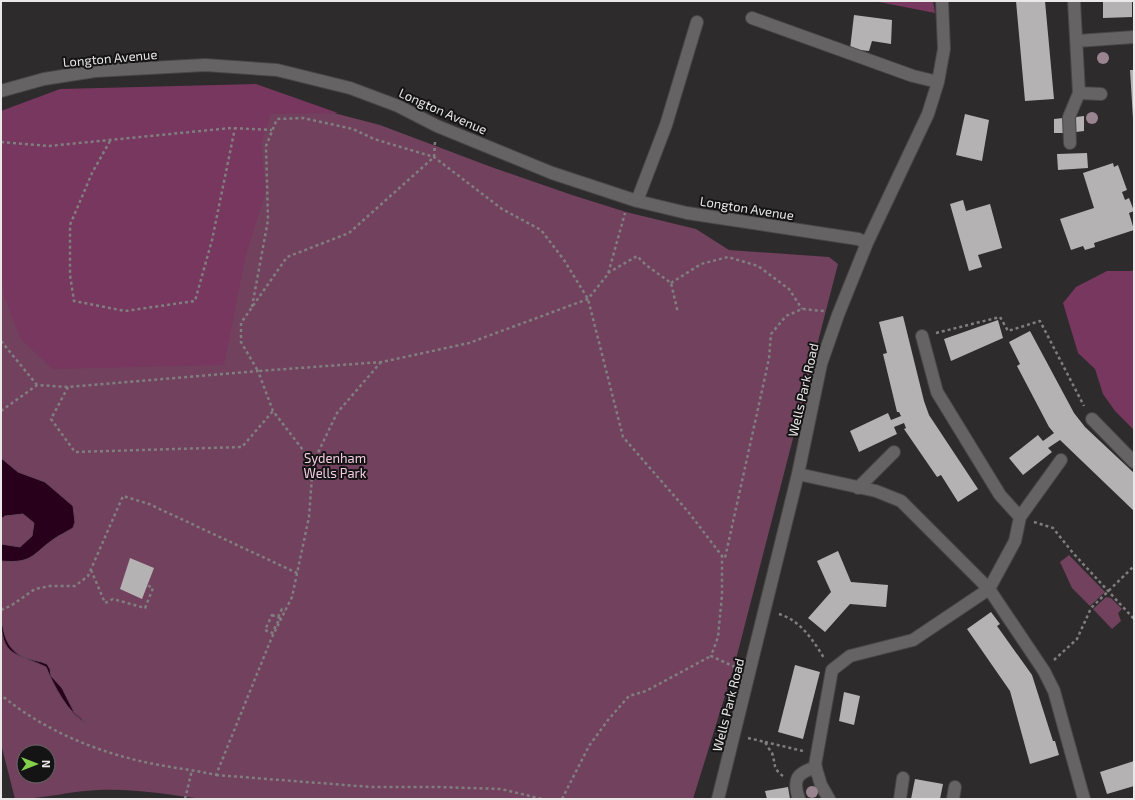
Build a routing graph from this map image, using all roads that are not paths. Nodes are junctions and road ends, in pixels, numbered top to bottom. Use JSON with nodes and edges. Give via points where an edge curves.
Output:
{"nodes":[{"id":1,"x":942,"y":1,"type":"edge"},
{"id":2,"x":1074,"y":1,"type":"edge"},
{"id":3,"x":752,"y":18,"type":"dead end"},
{"id":4,"x":697,"y":22,"type":"dead end"},
{"id":5,"x":1134,"y":37,"type":"edge"},
{"id":6,"x":1077,"y":41,"type":"junction"},
{"id":7,"x":938,"y":82,"type":"junction"},
{"id":8,"x":1,"y":91,"type":"edge"},
{"id":9,"x":1079,"y":93,"type":"junction"},
{"id":10,"x":1101,"y":94,"type":"dead end"},
{"id":11,"x":1070,"y":143,"type":"dead end"},
{"id":12,"x":637,"y":201,"type":"junction"},
{"id":13,"x":867,"y":243,"type":"junction"},
{"id":14,"x":922,"y":336,"type":"road end"},
{"id":15,"x":1092,"y":419,"type":"road end"},
{"id":16,"x":894,"y":452,"type":"dead end"},
{"id":17,"x":1061,"y":460,"type":"dead end"},
{"id":18,"x":1134,"y":462,"type":"edge"},
{"id":19,"x":798,"y":474,"type":"junction"},
{"id":20,"x":858,"y":488,"type":"junction"},
{"id":21,"x":1020,"y":516,"type":"junction"},
{"id":22,"x":989,"y":589,"type":"junction"},
{"id":23,"x":816,"y":767,"type":"junction"},
{"id":24,"x":903,"y":778,"type":"dead end"},
{"id":25,"x":955,"y":787,"type":"dead end"},
{"id":26,"x":718,"y":799,"type":"edge"},
{"id":27,"x":799,"y":799,"type":"edge"},
{"id":28,"x":829,"y":799,"type":"edge"},
{"id":29,"x":900,"y":799,"type":"edge"},
{"id":30,"x":952,"y":799,"type":"edge"},
{"id":31,"x":1084,"y":799,"type":"edge"}],
"edges":[{"from":1,"to":7,"type":"street","name":"Wells Park Road","via":[[944,49]]},
{"from":2,"to":6,"type":"street"},
{"from":3,"to":7,"type":"street","via":[[913,76]]},
{"from":4,"to":12,"type":"street","via":[[666,124]]},
{"from":5,"to":6,"type":"street"},
{"from":6,"to":9,"type":"street"},
{"from":7,"to":13,"type":"street","name":"Wells Park Road","via":[[928,114]]},
{"from":8,"to":12,"type":"street","name":"Longton Avenue","via":[[44,79],[95,71],[205,65],[277,70],[350,88],[398,106],[437,126],[552,173]]},
{"from":9,"to":10,"type":"street"},
{"from":9,"to":11,"type":"street","via":[[1069,117]]},
{"from":12,"to":13,"type":"street","name":"Longton Avenue","via":[[686,213],[858,239]]},
{"from":13,"to":19,"type":"street","name":"Wells Park Road","via":[[838,314],[822,364]]},
{"from":14,"to":21,"type":"street","via":[[937,392],[1000,495]]},
{"from":15,"to":18,"type":"street"},
{"from":16,"to":20,"type":"street"},
{"from":17,"to":21,"type":"street"},
{"from":19,"to":20,"type":"street"},
{"from":19,"to":26,"type":"street","name":"Wells Park Road"},
{"from":20,"to":22,"type":"street","via":[[876,491],[901,501]]},
{"from":21,"to":22,"type":"street","via":[[1015,541]]},
{"from":22,"to":23,"type":"street","via":[[913,640],[850,656],[832,670]]},
{"from":22,"to":31,"type":"street","via":[[1044,671],[1054,691]]},
{"from":23,"to":27,"type":"street","via":[[798,776],[796,781]]},
{"from":23,"to":28,"type":"street","via":[[821,785]]},
{"from":24,"to":29,"type":"street"},
{"from":25,"to":30,"type":"street"}]}
